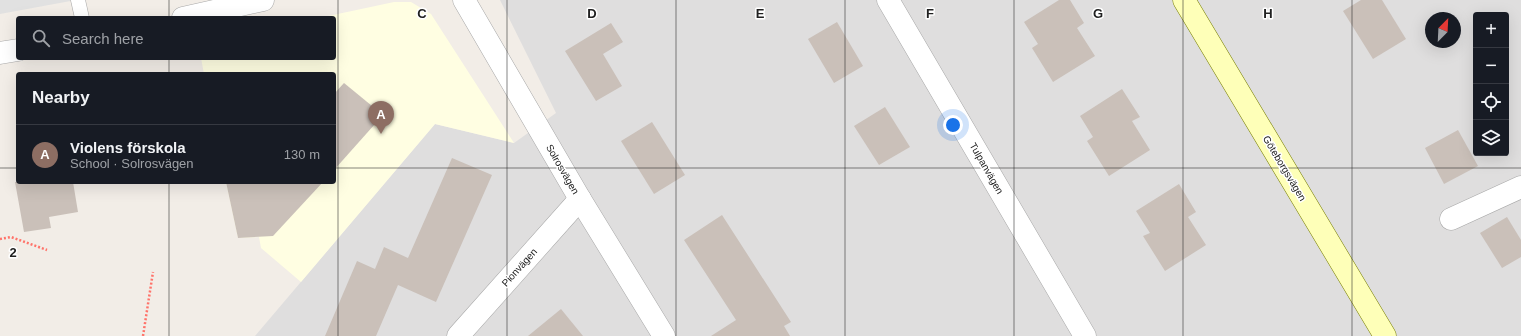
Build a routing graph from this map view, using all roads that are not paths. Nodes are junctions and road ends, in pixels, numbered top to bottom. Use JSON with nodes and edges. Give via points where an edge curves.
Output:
{"nodes":[{"id":1,"x":78,"y":0,"type":"edge"},
{"id":2,"x":263,"y":0,"type":"edge"},
{"id":3,"x":464,"y":0,"type":"edge"},
{"id":4,"x":888,"y":0,"type":"edge"},
{"id":5,"x":1184,"y":0,"type":"edge"},
{"id":6,"x":82,"y":16,"type":"edge"},
{"id":7,"x":192,"y":16,"type":"edge"},
{"id":8,"x":16,"y":50,"type":"edge"},
{"id":9,"x":0,"y":53,"type":"edge"},
{"id":10,"x":1521,"y":187,"type":"edge"},
{"id":11,"x":580,"y":199,"type":"junction"},
{"id":12,"x":1451,"y":219,"type":"dead end"},
{"id":13,"x":458,"y":336,"type":"edge"},
{"id":14,"x":664,"y":336,"type":"edge"},
{"id":15,"x":1085,"y":336,"type":"edge"},
{"id":16,"x":1385,"y":336,"type":"edge"}],
"edges":[{"from":1,"to":6,"type":"lane"},
{"from":2,"to":7,"type":"street"},
{"from":3,"to":11,"type":"street","name":"Solrosvägen"},
{"from":4,"to":15,"type":"street","name":"Tulpanvägen"},
{"from":5,"to":16,"type":"street","name":"Göteborgsvägen"},
{"from":8,"to":9,"type":"street"},
{"from":10,"to":12,"type":"street"},
{"from":11,"to":13,"type":"street","name":"Pionvägen"},
{"from":11,"to":14,"type":"street","name":"Solrosvägen"}]}
